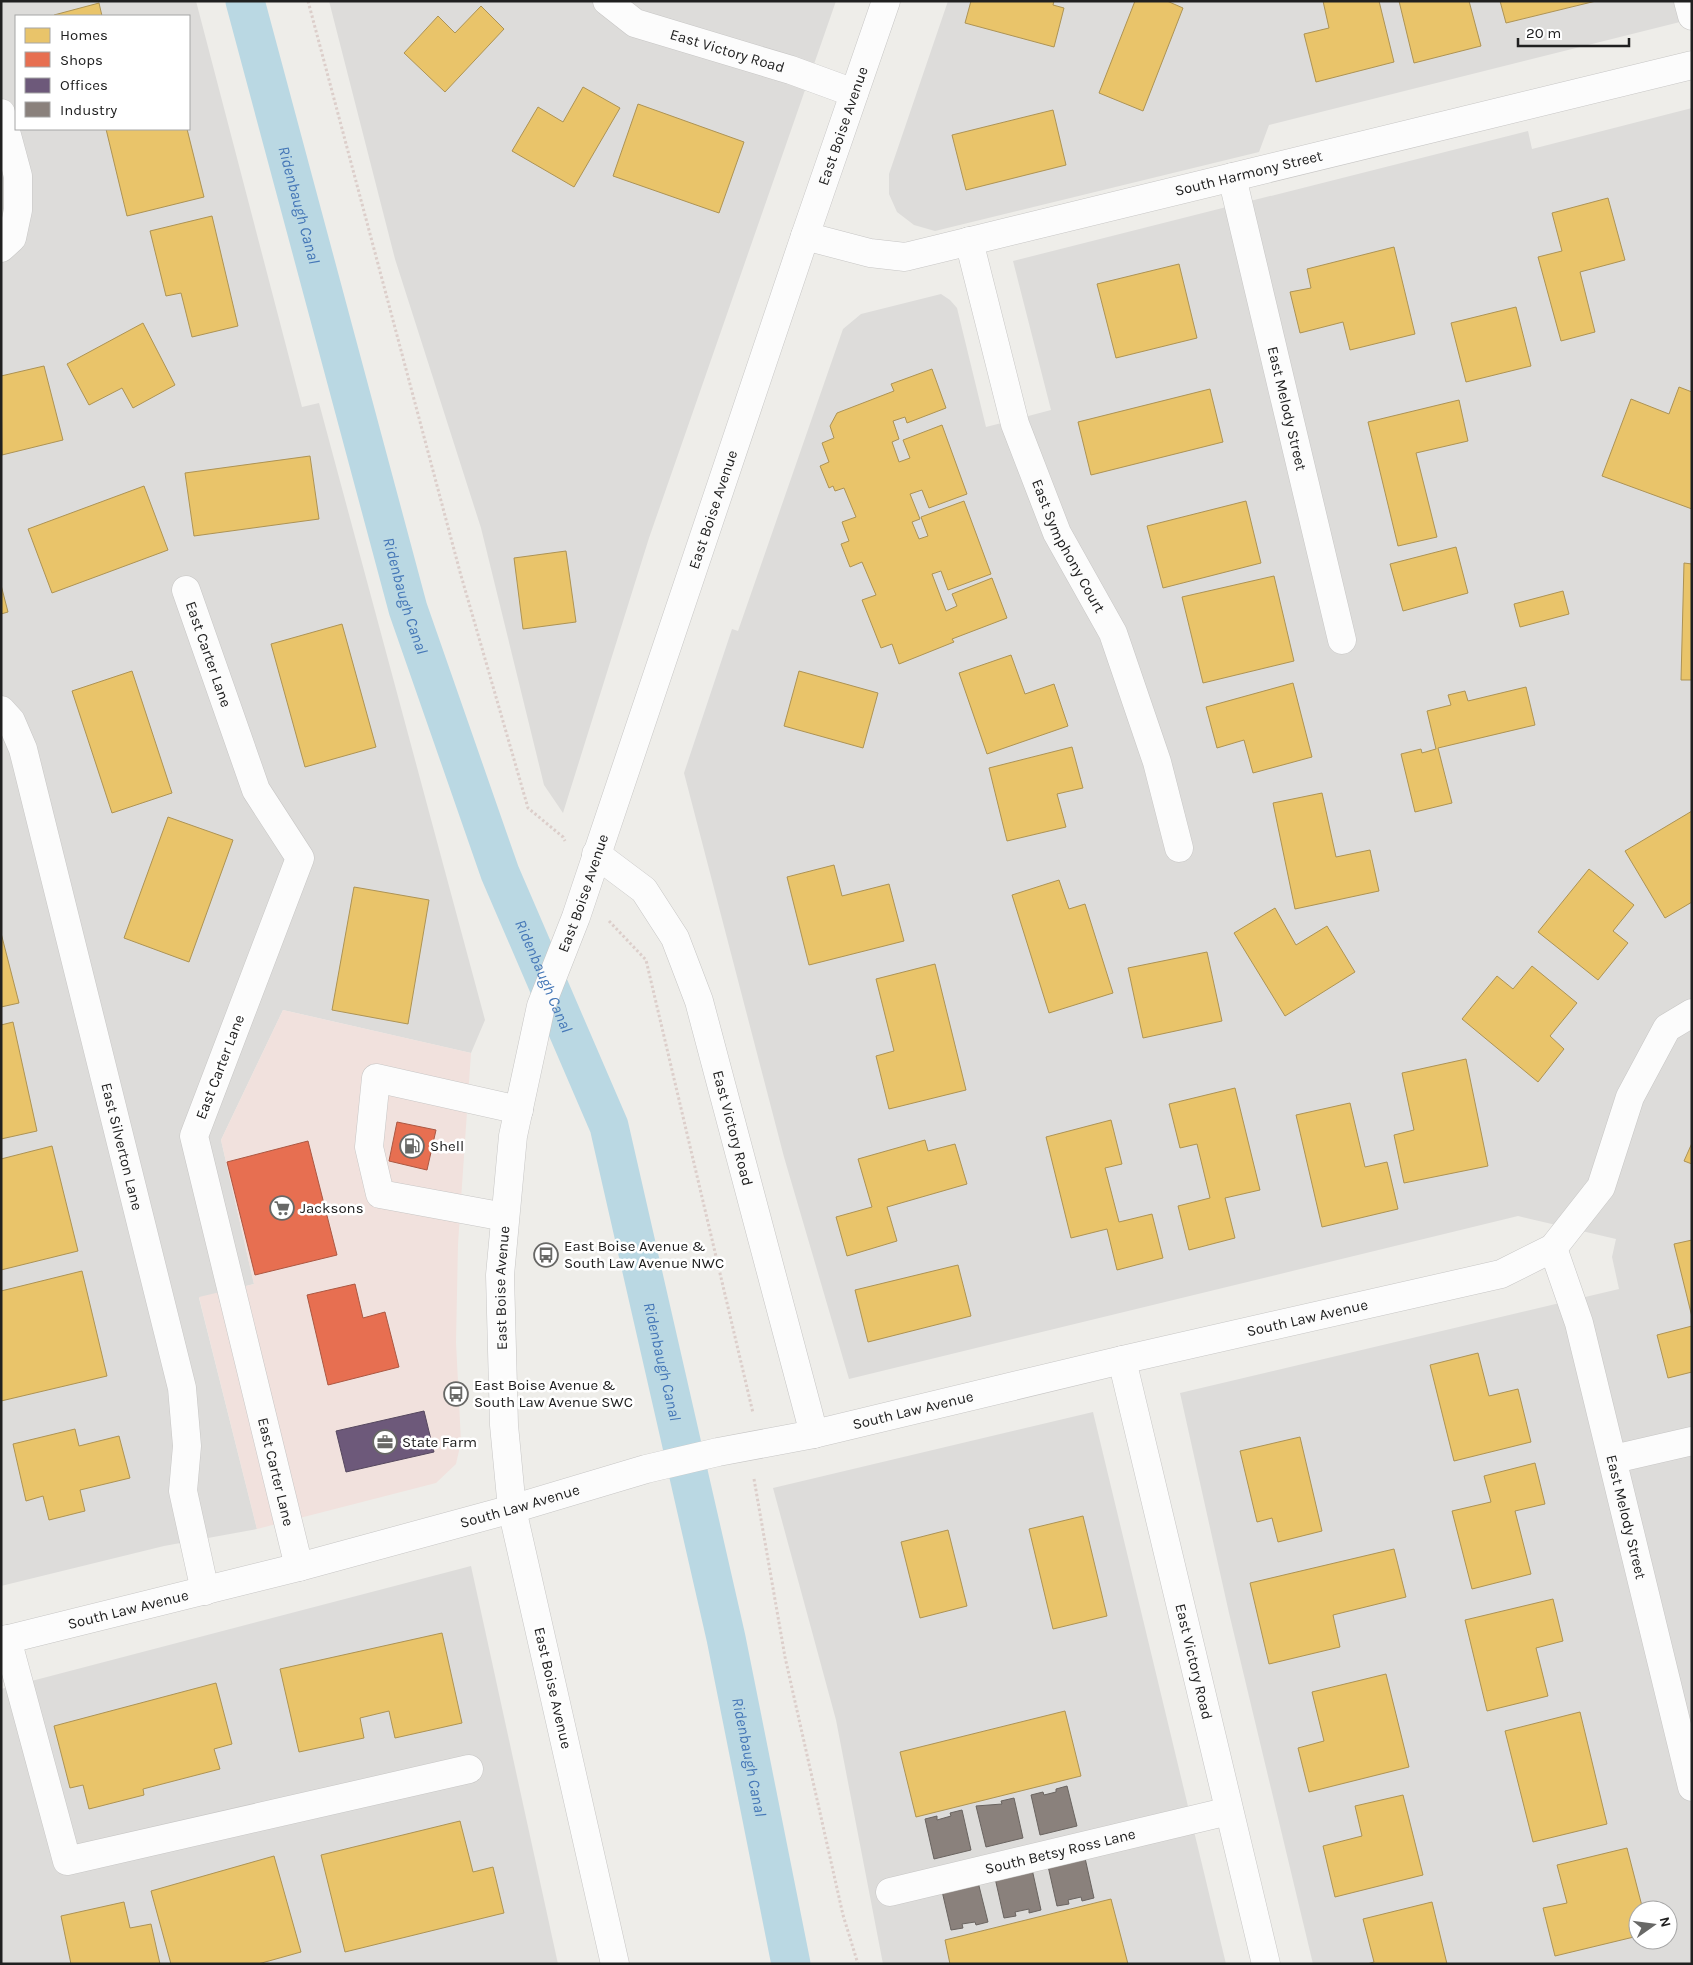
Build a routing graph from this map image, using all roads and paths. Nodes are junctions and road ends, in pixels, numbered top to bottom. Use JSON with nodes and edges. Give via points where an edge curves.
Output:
{"nodes":[{"id":1,"x":308,"y":1,"type":"edge"},
{"id":2,"x":607,"y":1,"type":"edge"},
{"id":3,"x":886,"y":1,"type":"edge"},
{"id":4,"x":1688,"y":1,"type":"edge"},
{"id":5,"x":1692,"y":16,"type":"edge"},
{"id":6,"x":1692,"y":65,"type":"edge"},
{"id":7,"x":854,"y":93,"type":"junction"},
{"id":8,"x":1,"y":113,"type":"edge"},
{"id":9,"x":1232,"y":177,"type":"junction"},
{"id":10,"x":805,"y":236,"type":"junction"},
{"id":11,"x":969,"y":241,"type":"junction"},
{"id":12,"x":7,"y":243,"type":"edge"},
{"id":13,"x":186,"y":590,"type":"dead end"},
{"id":14,"x":1342,"y":640,"type":"dead end"},
{"id":15,"x":1,"y":710,"type":"edge"},
{"id":16,"x":1179,"y":848,"type":"dead end"},
{"id":17,"x":596,"y":854,"type":"junction"},
{"id":18,"x":586,"y":887,"type":"junction"},
{"id":19,"x":1692,"y":1013,"type":"edge"},
{"id":20,"x":519,"y":1110,"type":"junction"},
{"id":21,"x":505,"y":1217,"type":"junction"},
{"id":22,"x":1553,"y":1248,"type":"junction"},
{"id":23,"x":1122,"y":1360,"type":"junction"},
{"id":24,"x":814,"y":1434,"type":"junction"},
{"id":25,"x":1692,"y":1441,"type":"edge"},
{"id":26,"x":756,"y":1445,"type":"junction"},
{"id":27,"x":1614,"y":1459,"type":"junction"},
{"id":28,"x":512,"y":1509,"type":"junction"},
{"id":29,"x":299,"y":1567,"type":"junction"},
{"id":30,"x":205,"y":1592,"type":"junction"},
{"id":31,"x":4,"y":1640,"type":"edge"},
{"id":32,"x":469,"y":1769,"type":"dead end"},
{"id":33,"x":1692,"y":1788,"type":"edge"},
{"id":34,"x":1229,"y":1811,"type":"junction"},
{"id":35,"x":890,"y":1892,"type":"dead end"},
{"id":36,"x":615,"y":1964,"type":"edge"},
{"id":37,"x":858,"y":1964,"type":"edge"},
{"id":38,"x":1266,"y":1964,"type":"edge"}],
"edges":[{"from":1,"to":18,"type":"path","via":[[457,563],[528,808],[563,837]]},
{"from":2,"to":7,"type":"street","name":"East Victory Road","via":[[635,23],[791,70]]},
{"from":3,"to":7,"type":"street","name":"East Boise Avenue"},
{"from":4,"to":5,"type":"street"},
{"from":6,"to":9,"type":"street","name":"South Harmony Street"},
{"from":7,"to":10,"type":"street","name":"East Boise Avenue"},
{"from":8,"to":12,"type":"street","via":[[18,176],[18,210]]},
{"from":9,"to":11,"type":"street","name":"South Harmony Street"},
{"from":9,"to":14,"type":"street","name":"East Melody Street"},
{"from":10,"to":11,"type":"street","name":"South Harmony Street","via":[[870,253],[905,257]]},
{"from":10,"to":17,"type":"street","name":"East Boise Avenue"},
{"from":11,"to":16,"type":"street","name":"East Symphony Court","via":[[1016,424],[1057,533],[1113,633],[1157,762]]},
{"from":13,"to":29,"type":"street","name":"East Carter Lane","via":[[256,790],[300,858],[194,1136]]},
{"from":15,"to":30,"type":"street","name":"East Silverton Lane","via":[[11,721],[23,749],[182,1388],[187,1446],[183,1491]]},
{"from":17,"to":18,"type":"street","name":"East Boise Avenue"},
{"from":17,"to":24,"type":"street","name":"East Victory Road","via":[[644,890],[675,938],[696,992]]},
{"from":18,"to":20,"type":"street","name":"East Boise Avenue","via":[[541,1006]]},
{"from":18,"to":26,"type":"path","via":[[613,926],[646,960],[752,1405]]},
{"from":19,"to":22,"type":"street","name":"South Law Avenue","via":[[1667,1028],[1630,1097],[1601,1187]]},
{"from":20,"to":21,"type":"street","name":"East Boise Avenue","via":[[513,1136]]},
{"from":20,"to":21,"type":"street","via":[[376,1078],[368,1147],[380,1194]]},
{"from":21,"to":28,"type":"street","name":"East Boise Avenue","via":[[500,1275],[504,1425]]},
{"from":22,"to":23,"type":"street","name":"South Law Avenue","via":[[1501,1274]]},
{"from":22,"to":27,"type":"street","name":"East Melody Street","via":[[1579,1323]]},
{"from":23,"to":24,"type":"street","name":"South Law Avenue"},
{"from":23,"to":34,"type":"street","name":"East Victory Road"},
{"from":24,"to":26,"type":"street","name":"South Law Avenue"},
{"from":25,"to":27,"type":"street"},
{"from":26,"to":28,"type":"street","name":"South Law Avenue","via":[[646,1469]]},
{"from":26,"to":37,"type":"path","via":[[754,1481],[785,1657],[842,1915]]},
{"from":27,"to":33,"type":"street","name":"East Melody Street"},
{"from":28,"to":29,"type":"street","name":"South Law Avenue"},
{"from":28,"to":36,"type":"street","name":"East Boise Avenue"},
{"from":29,"to":30,"type":"street","name":"South Law Avenue"},
{"from":30,"to":31,"type":"street","name":"South Law Avenue"},
{"from":31,"to":32,"type":"street","via":[[67,1861]]},
{"from":34,"to":35,"type":"street","name":"South Betsy Ross Lane"},
{"from":34,"to":38,"type":"street","name":"East Victory Road"}]}
